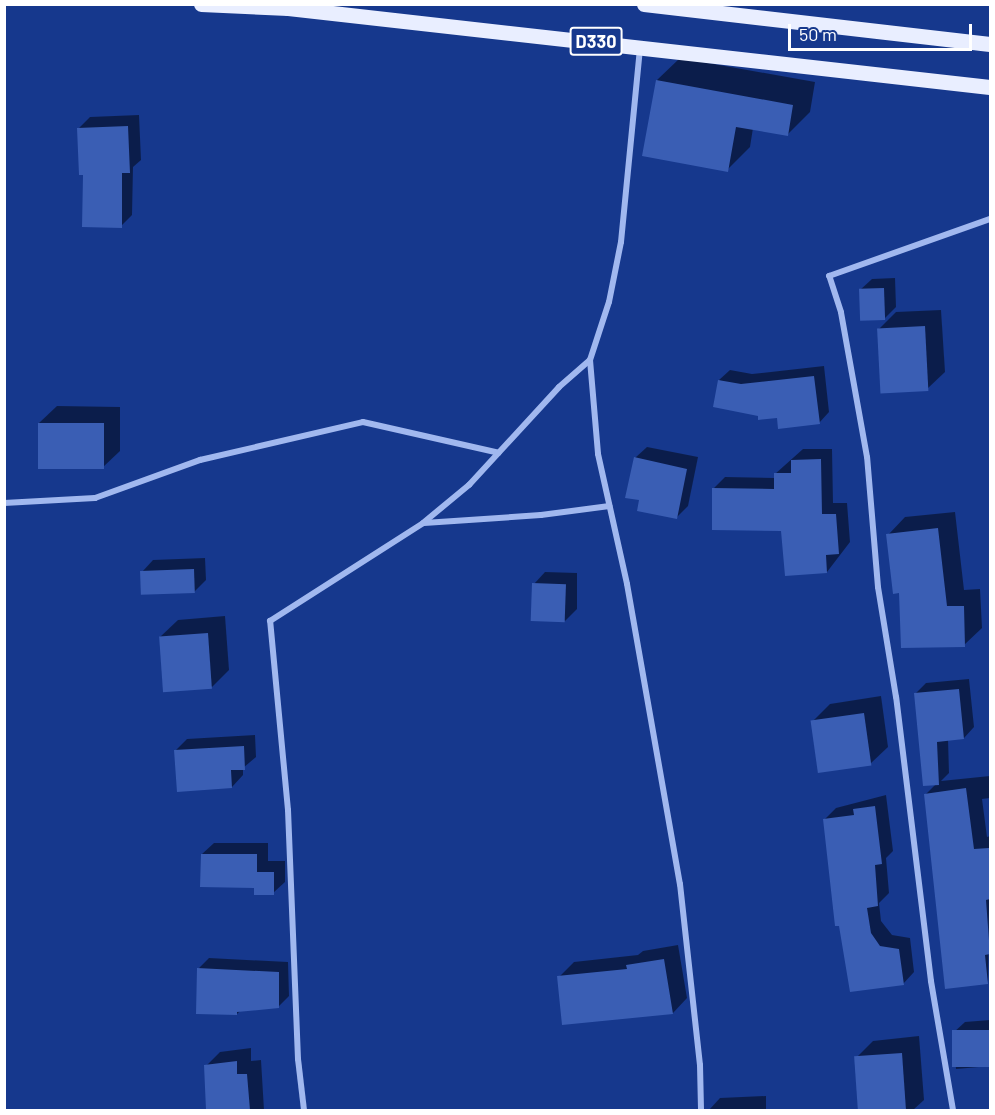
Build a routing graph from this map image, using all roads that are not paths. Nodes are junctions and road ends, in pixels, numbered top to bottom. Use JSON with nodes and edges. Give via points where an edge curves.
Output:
{"nodes":[{"id":1,"x":201,"y":4,"type":"edge"},
{"id":2,"x":644,"y":4,"type":"edge"},
{"id":3,"x":990,"y":44,"type":"edge"},
{"id":4,"x":640,"y":45,"type":"junction"},
{"id":5,"x":990,"y":87,"type":"edge"},
{"id":6,"x":990,"y":219,"type":"edge"},
{"id":7,"x":590,"y":360,"type":"junction"},
{"id":8,"x":499,"y":453,"type":"junction"},
{"id":9,"x":4,"y":503,"type":"edge"},
{"id":10,"x":609,"y":506,"type":"junction"},
{"id":11,"x":423,"y":523,"type":"junction"},
{"id":12,"x":304,"y":1110,"type":"edge"},
{"id":13,"x":701,"y":1110,"type":"edge"},
{"id":14,"x":953,"y":1110,"type":"edge"}],
"edges":[{"from":1,"to":4,"type":"main road","number":"D330","via":[[288,8]]},
{"from":2,"to":3,"type":"main road"},
{"from":4,"to":5,"type":"main road","number":"D330"},
{"from":4,"to":7,"type":"street","via":[[621,242],[609,302]]},
{"from":6,"to":14,"type":"street","via":[[829,276],[841,312],[867,457],[878,587],[896,697],[931,981]]},
{"from":7,"to":8,"type":"street","via":[[559,387]]},
{"from":7,"to":10,"type":"street","via":[[598,454]]},
{"from":8,"to":9,"type":"street","via":[[363,422],[200,460],[95,498]]},
{"from":8,"to":11,"type":"street","via":[[469,485]]},
{"from":10,"to":11,"type":"street"},
{"from":10,"to":13,"type":"street","via":[[667,798],[692,988]]},
{"from":11,"to":12,"type":"street","via":[[270,621],[287,799],[298,1059]]}]}
